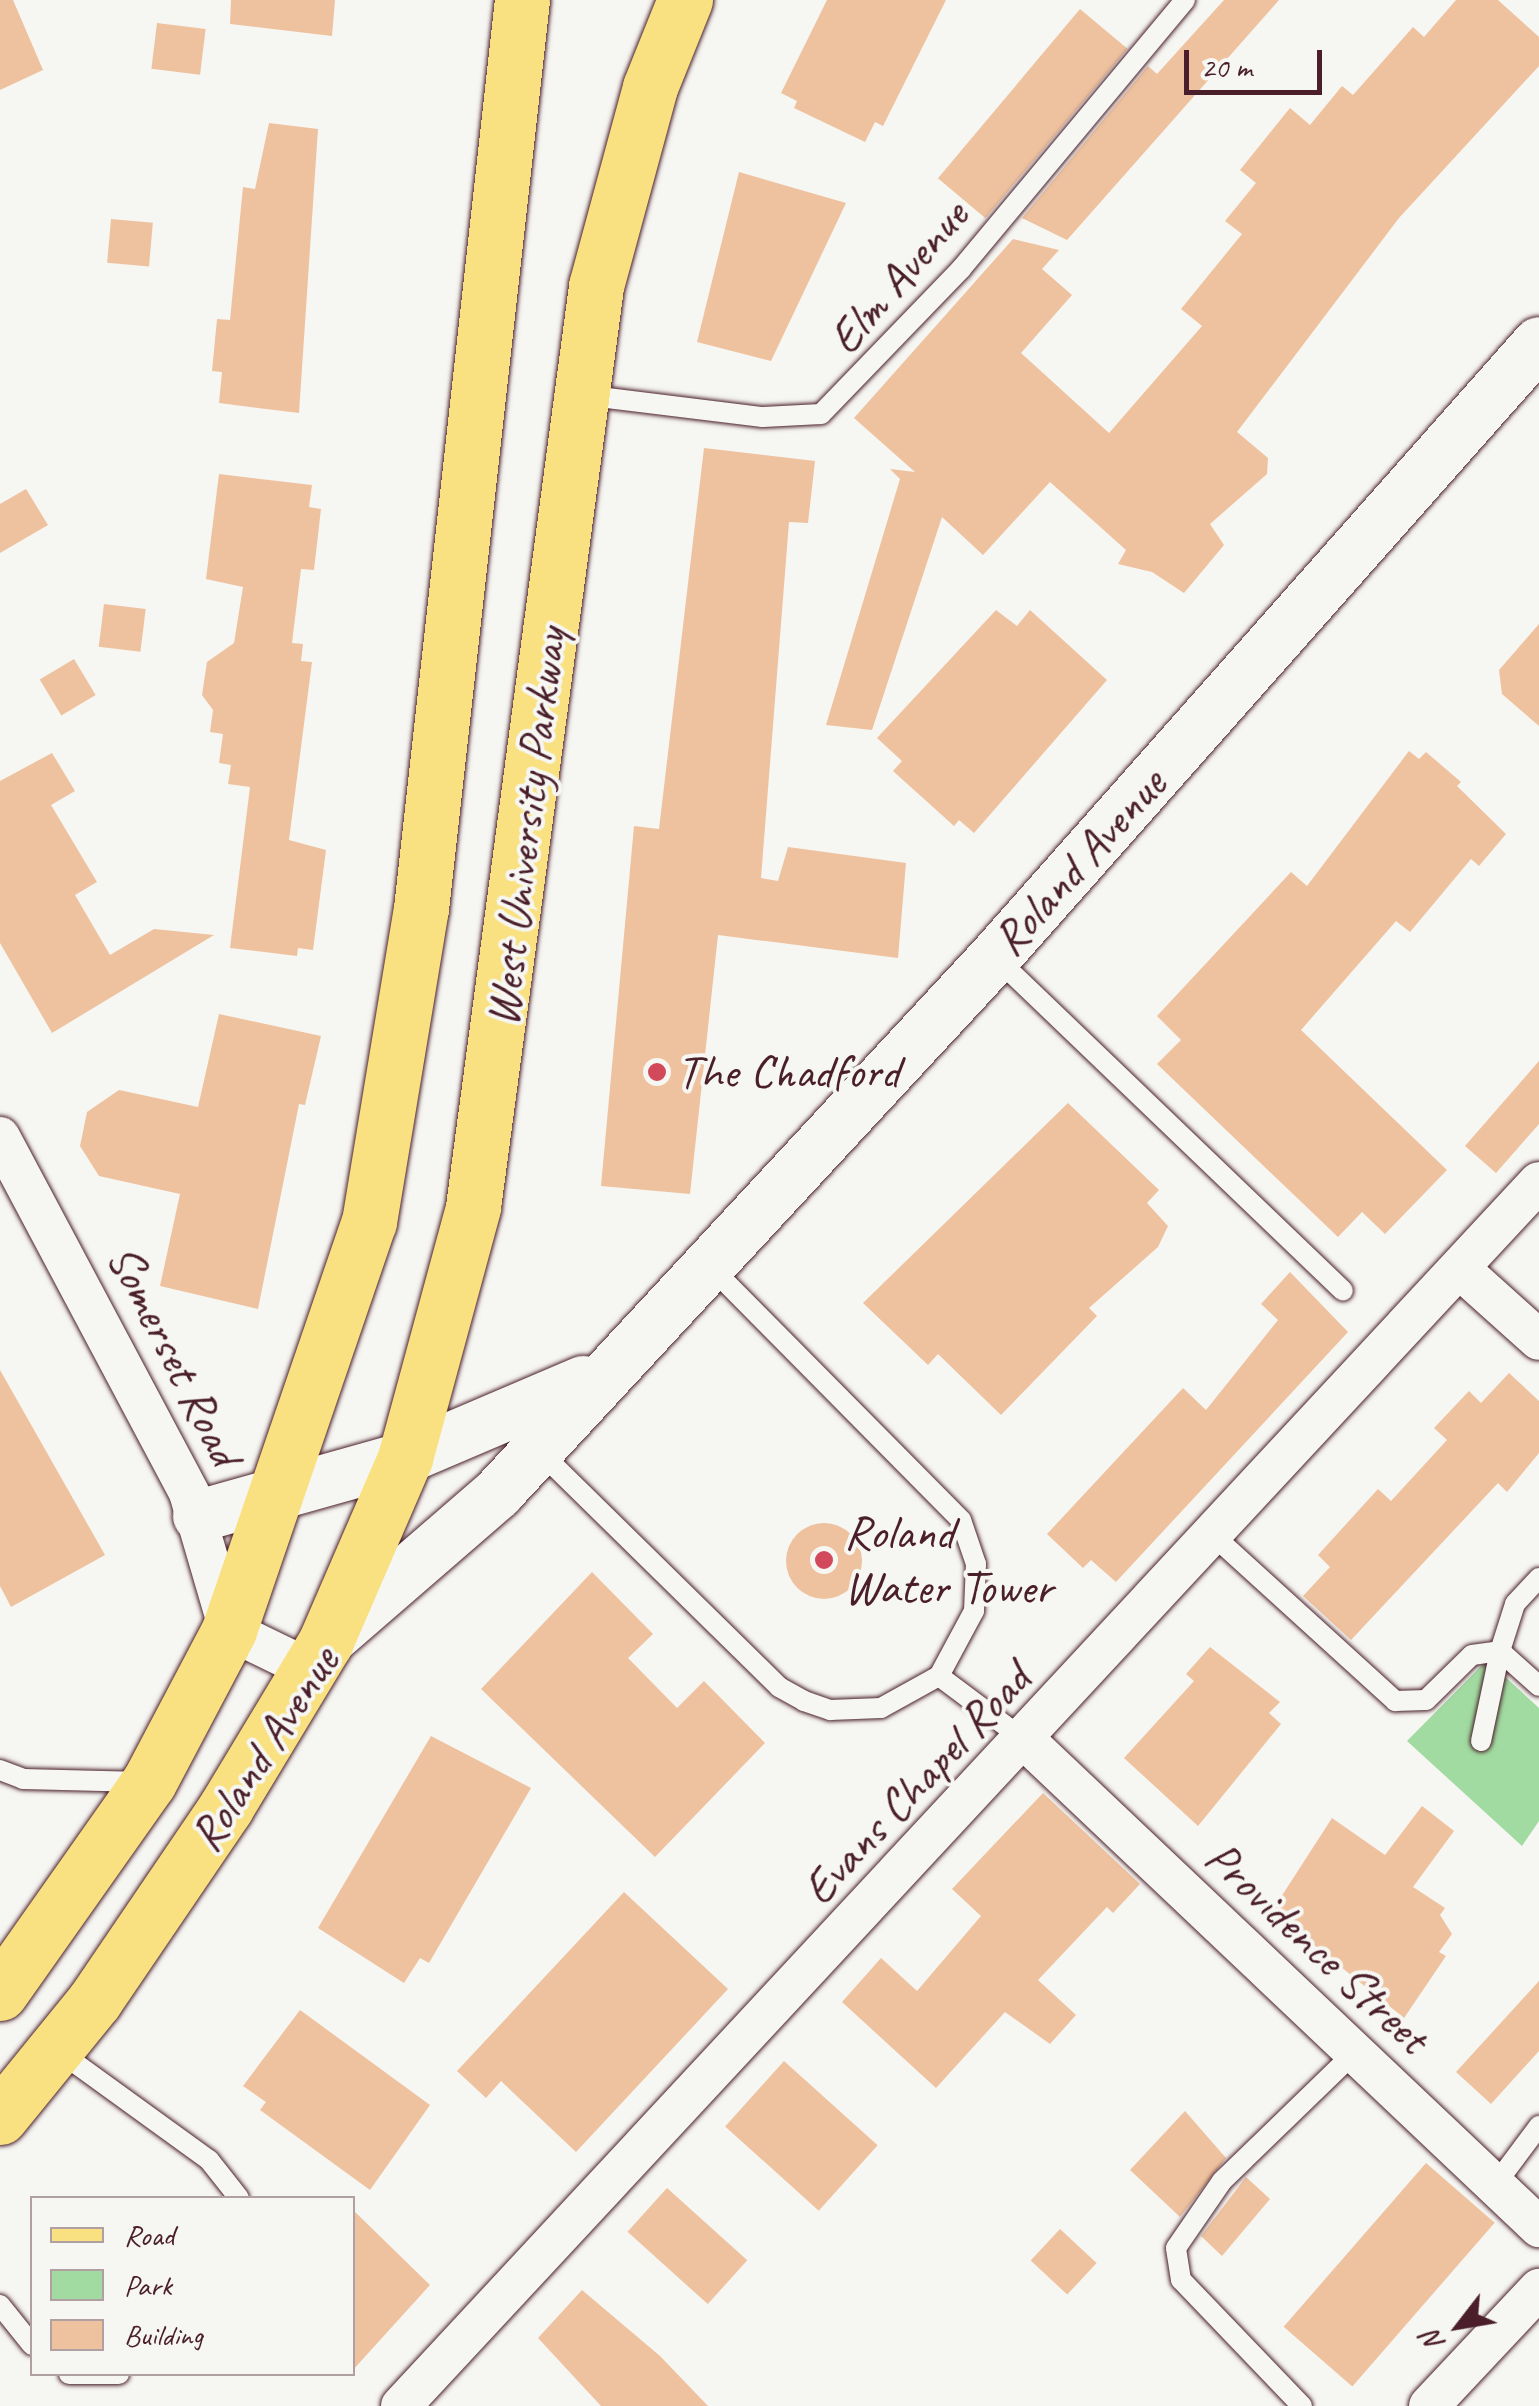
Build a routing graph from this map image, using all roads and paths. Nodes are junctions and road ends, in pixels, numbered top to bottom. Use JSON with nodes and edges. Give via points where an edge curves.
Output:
{"nodes":[{"id":1,"x":522,"y":0,"type":"edge"},
{"id":2,"x":685,"y":0,"type":"edge"},
{"id":3,"x":1185,"y":0,"type":"edge"},
{"id":4,"x":1539,"y":343,"type":"edge"},
{"id":5,"x":580,"y":394,"type":"junction"},
{"id":6,"x":996,"y":956,"type":"junction"},
{"id":7,"x":0,"y":1136,"type":"edge"},
{"id":8,"x":1539,"y":1182,"type":"edge"},
{"id":9,"x":709,"y":1265,"type":"junction"},
{"id":10,"x":1460,"y":1269,"type":"junction"},
{"id":11,"x":1344,"y":1291,"type":"dead end"},
{"id":12,"x":1539,"y":1340,"type":"edge"},
{"id":13,"x":606,"y":1370,"type":"junction"},
{"id":14,"x":537,"y":1449,"type":"junction"},
{"id":15,"x":406,"y":1458,"type":"junction"},
{"id":16,"x":279,"y":1494,"type":"junction"},
{"id":17,"x":199,"y":1516,"type":"junction"},
{"id":18,"x":1215,"y":1537,"type":"junction"},
{"id":19,"x":1539,"y":1578,"type":"edge"},
{"id":20,"x":229,"y":1630,"type":"junction"},
{"id":21,"x":1500,"y":1651,"type":"junction"},
{"id":22,"x":317,"y":1656,"type":"junction"},
{"id":23,"x":939,"y":1676,"type":"junction"},
{"id":24,"x":1539,"y":1686,"type":"edge"},
{"id":25,"x":1026,"y":1740,"type":"junction"},
{"id":26,"x":1481,"y":1741,"type":"dead end"},
{"id":27,"x":0,"y":1770,"type":"edge"},
{"id":28,"x":149,"y":1782,"type":"junction"},
{"id":29,"x":0,"y":1994,"type":"edge"},
{"id":30,"x":57,"y":2050,"type":"junction"},
{"id":31,"x":1355,"y":2052,"type":"junction"},
{"id":32,"x":0,"y":2117,"type":"edge"},
{"id":33,"x":1539,"y":2126,"type":"edge"},
{"id":34,"x":1495,"y":2185,"type":"junction"},
{"id":35,"x":236,"y":2196,"type":"edge"},
{"id":36,"x":1539,"y":2227,"type":"edge"},
{"id":37,"x":1539,"y":2289,"type":"edge"},
{"id":38,"x":0,"y":2305,"type":"edge"},
{"id":39,"x":30,"y":2343,"type":"edge"},
{"id":40,"x":401,"y":2406,"type":"edge"},
{"id":41,"x":1302,"y":2406,"type":"edge"},
{"id":42,"x":1429,"y":2406,"type":"edge"}],
"edges":[{"from":1,"to":16,"type":"main road","name":"West University Parkway","via":[[395,1098],[369,1222]]},
{"from":2,"to":5,"type":"main road","name":"West University Parkway","via":[[620,188]]},
{"from":3,"to":5,"type":"lane","name":"Elm Avenue","via":[[936,296],[821,414],[762,417]]},
{"from":4,"to":6,"type":"street","name":"Roland Avenue"},
{"from":5,"to":15,"type":"main road","name":"West University Parkway","via":[[473,1207]]},
{"from":6,"to":9,"type":"street","name":"Roland Avenue"},
{"from":6,"to":11,"type":"lane"},
{"from":7,"to":17,"type":"street","name":"Somerset Road","via":[[110,1332]]},
{"from":8,"to":10,"type":"street","name":"Evans Chapel Road"},
{"from":9,"to":13,"type":"street","name":"Roland Avenue"},
{"from":9,"to":23,"type":"lane","via":[[961,1520],[976,1564],[974,1611]]},
{"from":10,"to":12,"type":"street"},
{"from":10,"to":18,"type":"street","name":"Evans Chapel Road"},
{"from":13,"to":14,"type":"street","name":"Roland Avenue"},
{"from":13,"to":15,"type":"street","name":"Roland Avenue"},
{"from":14,"to":22,"type":"street","name":"Roland Avenue","via":[[433,1557]]},
{"from":14,"to":23,"type":"lane","via":[[779,1687],[830,1710],[882,1708]]},
{"from":15,"to":16,"type":"street","name":"Roland Avenue"},
{"from":15,"to":22,"type":"main road","name":"West University Parkway"},
{"from":16,"to":17,"type":"street"},
{"from":16,"to":20,"type":"main road","name":"Roland Avenue"},
{"from":17,"to":20,"type":"street","name":"Somerset Road"},
{"from":18,"to":21,"type":"lane","via":[[1395,1701],[1426,1700],[1472,1655]]},
{"from":18,"to":25,"type":"street","name":"Evans Chapel Road"},
{"from":19,"to":21,"type":"lane","via":[[1515,1604]]},
{"from":20,"to":22,"type":"street"},
{"from":20,"to":28,"type":"main road","name":"Roland Avenue"},
{"from":21,"to":24,"type":"lane"},
{"from":21,"to":26,"type":"lane"},
{"from":22,"to":30,"type":"main road","name":"Roland Avenue","via":[[166,1900]]},
{"from":23,"to":25,"type":"lane"},
{"from":25,"to":31,"type":"street","name":"Providence Street"},
{"from":25,"to":40,"type":"street","name":"Evans Chapel Road"},
{"from":27,"to":28,"type":"lane","via":[[23,1779]]},
{"from":28,"to":29,"type":"main road","name":"Roland Avenue"},
{"from":30,"to":32,"type":"main road","name":"Roland Avenue"},
{"from":30,"to":35,"type":"lane","via":[[209,2160]]},
{"from":31,"to":34,"type":"street","name":"Providence Street"},
{"from":31,"to":41,"type":"lane","via":[[1222,2181],[1176,2248],[1174,2263],[1191,2293]]},
{"from":33,"to":34,"type":"lane"},
{"from":34,"to":36,"type":"street","name":"Providence Street"},
{"from":37,"to":42,"type":"street"},
{"from":38,"to":39,"type":"lane"}]}
